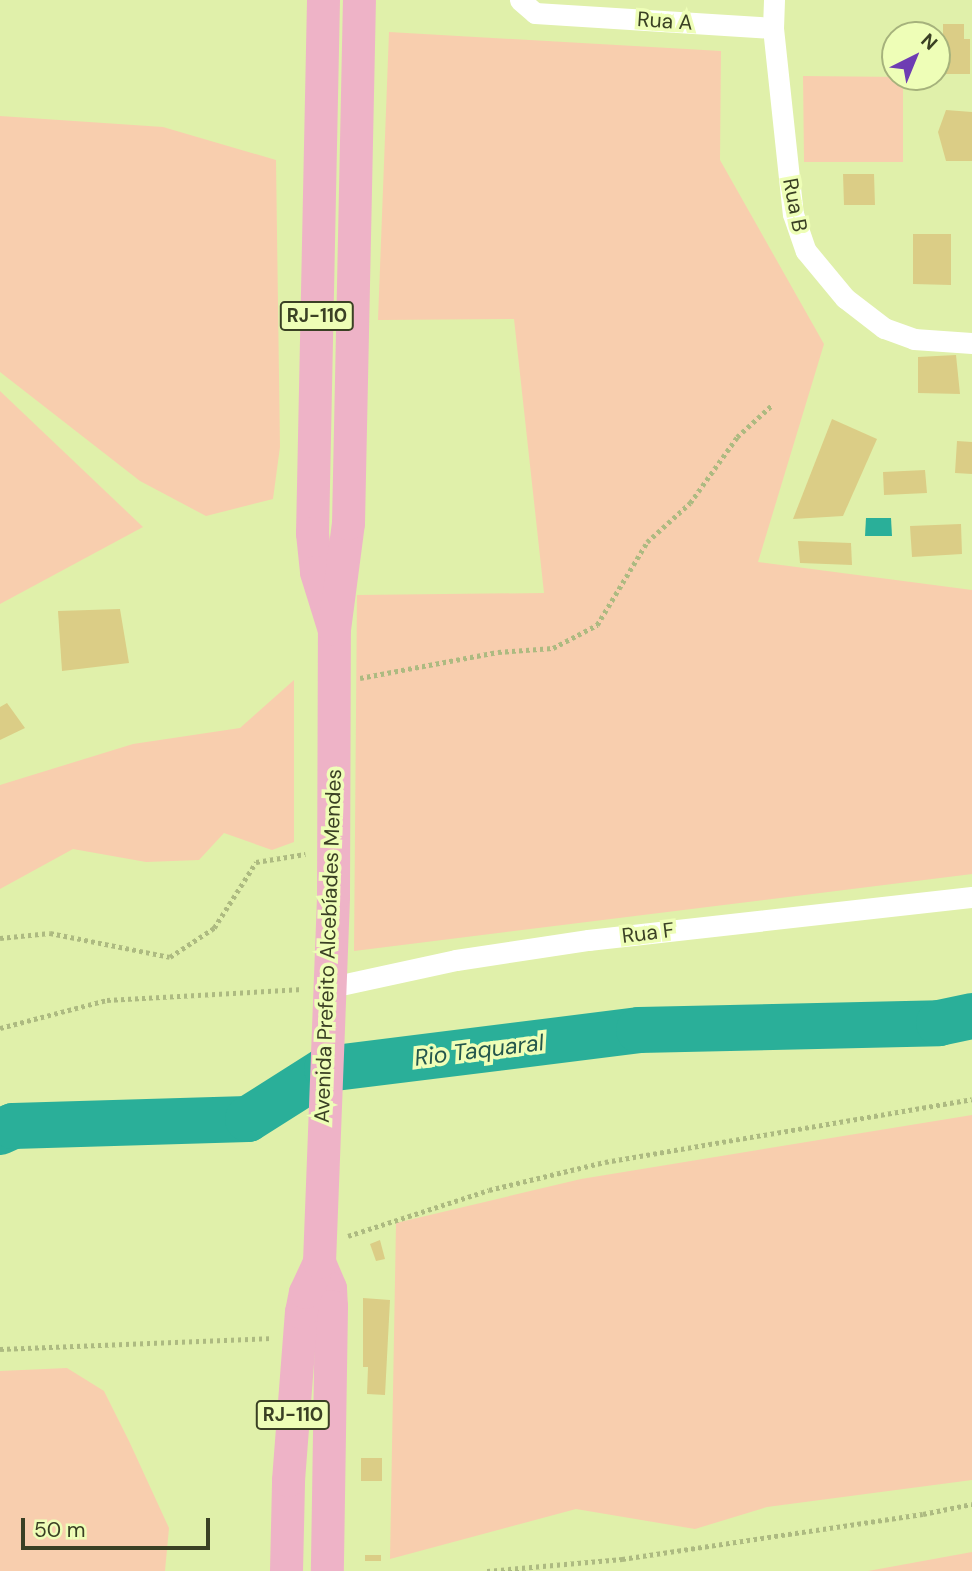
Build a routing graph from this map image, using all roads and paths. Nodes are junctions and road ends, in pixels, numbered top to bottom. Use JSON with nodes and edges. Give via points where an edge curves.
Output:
{"nodes":[{"id":1,"x":323,"y":0,"type":"edge"},
{"id":2,"x":359,"y":0,"type":"edge"},
{"id":3,"x":520,"y":0,"type":"edge"},
{"id":4,"x":774,"y":0,"type":"edge"},
{"id":5,"x":773,"y":28,"type":"junction"},
{"id":6,"x":972,"y":343,"type":"edge"},
{"id":7,"x":771,"y":407,"type":"dead end"},
{"id":8,"x":330,"y":572,"type":"junction"},
{"id":9,"x":334,"y":697,"type":"junction"},
{"id":10,"x":333,"y":850,"type":"junction"},
{"id":11,"x":972,"y":897,"type":"edge"},
{"id":12,"x":0,"y":938,"type":"edge"},
{"id":13,"x":327,"y":993,"type":"junction"},
{"id":14,"x":0,"y":1028,"type":"edge"},
{"id":15,"x":972,"y":1099,"type":"edge"},
{"id":16,"x":318,"y":1262,"type":"junction"},
{"id":17,"x":298,"y":1336,"type":"junction"},
{"id":18,"x":0,"y":1349,"type":"edge"},
{"id":19,"x":972,"y":1504,"type":"edge"},
{"id":20,"x":286,"y":1571,"type":"edge"},
{"id":21,"x":327,"y":1571,"type":"edge"},
{"id":22,"x":487,"y":1571,"type":"edge"}],
"edges":[{"from":1,"to":8,"type":"main road","name":"Avenida Prefeito Alcebíades Mendes","number":"RJ-110","via":[[312,519]]},
{"from":2,"to":8,"type":"main road","name":"Avenida Prefeito Alcebíades Mendes","number":"RJ-110","via":[[348,523]]},
{"from":3,"to":5,"type":"street","name":"Rua A","via":[[535,13]]},
{"from":4,"to":5,"type":"street","name":"Rua B"},
{"from":5,"to":6,"type":"street","name":"Rua B","via":[[793,214],[806,251],[845,298],[884,328],[914,339]]},
{"from":7,"to":9,"type":"path","via":[[737,437],[690,503],[647,542],[597,625],[553,648],[498,652],[362,677]]},
{"from":8,"to":9,"type":"main road","name":"Avenida Prefeito Alcebíades Mendes","number":"RJ-110"},
{"from":9,"to":10,"type":"main road","name":"Avenida Prefeito Alcebíades Mendes","number":"RJ-110"},
{"from":10,"to":12,"type":"path","via":[[256,862],[214,928],[170,957],[50,933]]},
{"from":10,"to":13,"type":"main road","name":"Avenida Prefeito Alcebíades Mendes","number":"RJ-110"},
{"from":11,"to":13,"type":"street","name":"Rua F","via":[[588,940],[456,960]]},
{"from":13,"to":14,"type":"path","via":[[107,1000]]},
{"from":13,"to":16,"type":"main road","name":"Avenida Prefeito Alcebíades Mendes","number":"RJ-110"},
{"from":15,"to":16,"type":"path","via":[[605,1162],[489,1190],[396,1223],[351,1233]]},
{"from":16,"to":17,"type":"main road","name":"Avenida Prefeito Alcebíades Mendes","number":"RJ-110","via":[[304,1292]]},
{"from":16,"to":21,"type":"main road","name":"Avenida Prefeito Alcebíades Mendes","number":"RJ-110","via":[[330,1288],[331,1306]]},
{"from":17,"to":18,"type":"path"},
{"from":17,"to":20,"type":"main road","name":"Avenida Prefeito Alcebíades Mendes","number":"RJ-110"},
{"from":19,"to":22,"type":"path","via":[[622,1559]]}]}
